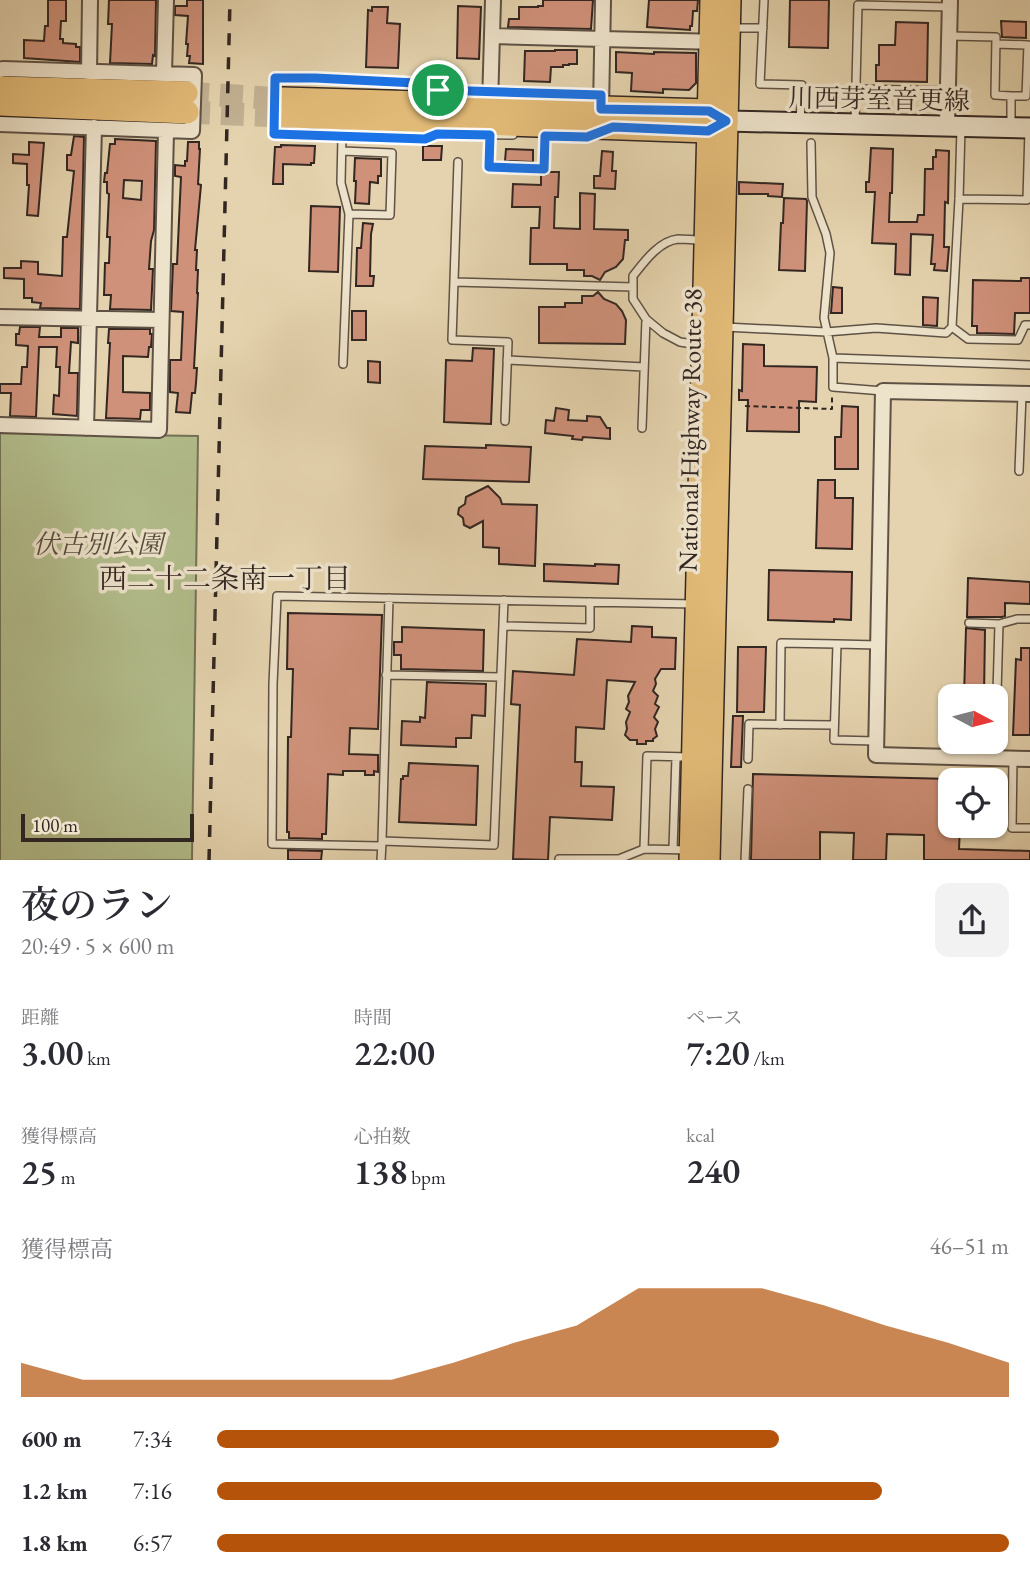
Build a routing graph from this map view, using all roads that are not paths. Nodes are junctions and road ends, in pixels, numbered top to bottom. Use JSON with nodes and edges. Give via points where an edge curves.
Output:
{"nodes":[{"id":1,"x":90,"y":0,"type":"edge"},
{"id":2,"x":166,"y":0,"type":"edge"},
{"id":3,"x":493,"y":0,"type":"edge"},
{"id":4,"x":603,"y":0,"type":"edge"},
{"id":5,"x":712,"y":0,"type":"edge"},
{"id":6,"x":729,"y":0,"type":"edge"},
{"id":7,"x":764,"y":0,"type":"edge"},
{"id":8,"x":950,"y":3,"type":"edge"},
{"id":9,"x":763,"y":28,"type":"junction"},
{"id":10,"x":492,"y":36,"type":"junction"},
{"id":11,"x":949,"y":36,"type":"junction"},
{"id":12,"x":722,"y":37,"type":"junction"},
{"id":13,"x":603,"y":39,"type":"junction"},
{"id":14,"x":996,"y":44,"type":"junction"},
{"id":15,"x":0,"y":70,"type":"edge"},
{"id":16,"x":89,"y":73,"type":"junction"},
{"id":17,"x":164,"y":73,"type":"junction"},
{"id":18,"x":0,"y":88,"type":"edge"},
{"id":19,"x":856,"y":89,"type":"junction"},
{"id":20,"x":948,"y":91,"type":"junction"},
{"id":21,"x":1012,"y":96,"type":"junction"},
{"id":22,"x":491,"y":98,"type":"junction"},
{"id":23,"x":0,"y":104,"type":"edge"},
{"id":24,"x":603,"y":117,"type":"junction"},
{"id":25,"x":714,"y":121,"type":"junction"},
{"id":26,"x":800,"y":123,"type":"junction"},
{"id":27,"x":0,"y":124,"type":"edge"},
{"id":28,"x":855,"y":124,"type":"junction"},
{"id":29,"x":94,"y":127,"type":"junction"},
{"id":30,"x":954,"y":127,"type":"junction"},
{"id":31,"x":1023,"y":128,"type":"edge"},
{"id":32,"x":166,"y":131,"type":"junction"},
{"id":33,"x":490,"y":135,"type":"junction"},
{"id":34,"x":342,"y":136,"type":"junction"},
{"id":35,"x":517,"y":136,"type":"dead end"},
{"id":36,"x":531,"y":136,"type":"dead end"},
{"id":37,"x":545,"y":136,"type":"junction"},
{"id":38,"x":555,"y":136,"type":"dead end"},
{"id":39,"x":811,"y":143,"type":"dead end"},
{"id":40,"x":342,"y":150,"type":"junction"},
{"id":41,"x":458,"y":163,"type":"dead end"},
{"id":42,"x":959,"y":199,"type":"junction"},
{"id":43,"x":349,"y":214,"type":"junction"},
{"id":44,"x":706,"y":240,"type":"junction"},
{"id":45,"x":454,"y":282,"type":"junction"},
{"id":46,"x":633,"y":288,"type":"junction"},
{"id":47,"x":0,"y":317,"type":"edge"},
{"id":48,"x":88,"y":318,"type":"junction"},
{"id":49,"x":646,"y":319,"type":"junction"},
{"id":50,"x":161,"y":320,"type":"junction"},
{"id":51,"x":1030,"y":325,"type":"edge"},
{"id":52,"x":721,"y":327,"type":"junction"},
{"id":53,"x":952,"y":327,"type":"junction"},
{"id":54,"x":826,"y":332,"type":"junction"},
{"id":55,"x":702,"y":346,"type":"junction"},
{"id":56,"x":833,"y":358,"type":"junction"},
{"id":57,"x":507,"y":360,"type":"junction"},
{"id":58,"x":343,"y":365,"type":"dead end"},
{"id":59,"x":1030,"y":365,"type":"edge"},
{"id":60,"x":644,"y":367,"type":"junction"},
{"id":61,"x":883,"y":391,"type":"junction"},
{"id":62,"x":1026,"y":394,"type":"edge"},
{"id":63,"x":505,"y":421,"type":"dead end"},
{"id":64,"x":0,"y":425,"type":"edge"},
{"id":65,"x":86,"y":428,"type":"junction"},
{"id":66,"x":642,"y":428,"type":"dead end"},
{"id":67,"x":1019,"y":471,"type":"dead end"},
{"id":68,"x":390,"y":598,"type":"junction"},
{"id":69,"x":504,"y":600,"type":"junction"},
{"id":70,"x":590,"y":602,"type":"junction"},
{"id":71,"x":706,"y":605,"type":"junction"},
{"id":72,"x":1030,"y":619,"type":"edge"},
{"id":73,"x":970,"y":623,"type":"dead end"},
{"id":74,"x":999,"y":624,"type":"junction"},
{"id":75,"x":503,"y":626,"type":"junction"},
{"id":76,"x":837,"y":644,"type":"junction"},
{"id":77,"x":878,"y":645,"type":"junction"},
{"id":78,"x":386,"y":675,"type":"junction"},
{"id":79,"x":501,"y":677,"type":"junction"},
{"id":80,"x":997,"y":684,"type":"edge"},
{"id":81,"x":780,"y":725,"type":"junction"},
{"id":82,"x":833,"y":725,"type":"junction"},
{"id":83,"x":876,"y":741,"type":"junction"},
{"id":84,"x":685,"y":757,"type":"junction"},
{"id":85,"x":748,"y":759,"type":"dead end"},
{"id":86,"x":1013,"y":759,"type":"junction"},
{"id":87,"x":1030,"y":759,"type":"edge"},
{"id":88,"x":748,"y":789,"type":"dead end"},
{"id":89,"x":1030,"y":828,"type":"edge"},
{"id":90,"x":382,"y":844,"type":"junction"},
{"id":91,"x":644,"y":849,"type":"junction"},
{"id":92,"x":694,"y":854,"type":"edge"},
{"id":93,"x":559,"y":859,"type":"edge"},
{"id":94,"x":381,"y":860,"type":"edge"},
{"id":95,"x":746,"y":860,"type":"edge"}],
"edges":[{"from":1,"to":16,"type":"street"},
{"from":2,"to":17,"type":"street"},
{"from":3,"to":10,"type":"street"},
{"from":4,"to":13,"type":"street"},
{"from":5,"to":12,"type":"main road","name":"National Highway Route 38"},
{"from":6,"to":12,"type":"main road","name":"National Highway Route 38"},
{"from":7,"to":9,"type":"lane"},
{"from":8,"to":11,"type":"street"},
{"from":8,"to":19,"type":"lane","via":[[858,5]]},
{"from":9,"to":12,"type":"lane"},
{"from":9,"to":26,"type":"lane","via":[[760,84],[802,85]]},
{"from":10,"to":13,"type":"street"},
{"from":10,"to":22,"type":"street"},
{"from":11,"to":14,"type":"lane","via":[[996,37]]},
{"from":11,"to":20,"type":"street"},
{"from":12,"to":13,"type":"street"},
{"from":12,"to":25,"type":"main road","name":"National Highway Route 38"},
{"from":13,"to":24,"type":"street"},
{"from":14,"to":21,"type":"lane","via":[[995,95]]},
{"from":14,"to":21,"type":"lane","via":[[1028,45],[1026,96]]},
{"from":15,"to":16,"type":"street"},
{"from":16,"to":17,"type":"street"},
{"from":17,"to":32,"type":"street","via":[[194,75],[192,131]]},
{"from":18,"to":23,"type":"main road","via":[[186,103]]},
{"from":19,"to":20,"type":"lane"},
{"from":19,"to":28,"type":"lane"},
{"from":20,"to":30,"type":"street"},
{"from":21,"to":31,"type":"lane"},
{"from":22,"to":24,"type":"main road"},
{"from":22,"to":24,"type":"main road","via":[[282,107]]},
{"from":22,"to":34,"type":"lane","via":[[416,83],[275,78],[274,134]]},
{"from":24,"to":25,"type":"main road"},
{"from":25,"to":26,"type":"main road","name":"川西芽室音更線"},
{"from":25,"to":44,"type":"main road","name":"National Highway Route 38"},
{"from":25,"to":52,"type":"main road","name":"National Highway Route 38"},
{"from":26,"to":28,"type":"main road","name":"川西芽室音更線"},
{"from":27,"to":29,"type":"street"},
{"from":28,"to":30,"type":"main road","name":"川西芽室音更線"},
{"from":29,"to":32,"type":"street"},
{"from":29,"to":48,"type":"street"},
{"from":30,"to":31,"type":"main road","name":"川西芽室音更線"},
{"from":30,"to":42,"type":"lane"},
{"from":31,"to":42,"type":"lane","via":[[1027,204]]},
{"from":32,"to":50,"type":"street"},
{"from":33,"to":34,"type":"lane","via":[[437,134],[425,139]]},
{"from":33,"to":35,"type":"lane"},
{"from":33,"to":37,"type":"lane","via":[[489,167],[544,169]]},
{"from":34,"to":40,"type":"lane"},
{"from":36,"to":37,"type":"lane"},
{"from":37,"to":38,"type":"lane"},
{"from":39,"to":54,"type":"lane","via":[[812,197],[830,253]]},
{"from":40,"to":43,"type":"lane","via":[[341,183]]},
{"from":40,"to":43,"type":"lane","via":[[392,153],[390,215]]},
{"from":41,"to":45,"type":"lane"},
{"from":42,"to":53,"type":"lane"},
{"from":43,"to":58,"type":"lane"},
{"from":44,"to":46,"type":"lane","via":[[676,239],[663,244],[633,276]]},
{"from":44,"to":55,"type":"main road","name":"National Highway Route 38"},
{"from":45,"to":46,"type":"lane"},
{"from":45,"to":57,"type":"lane","via":[[452,340],[508,342]]},
{"from":46,"to":49,"type":"lane","via":[[633,299]]},
{"from":47,"to":48,"type":"street"},
{"from":48,"to":50,"type":"street"},
{"from":48,"to":65,"type":"street"},
{"from":49,"to":55,"type":"lane","via":[[680,342]]},
{"from":49,"to":60,"type":"lane"},
{"from":50,"to":65,"type":"street","via":[[159,430]]},
{"from":51,"to":53,"type":"lane","via":[[1025,325],[1018,340],[968,339]]},
{"from":52,"to":54,"type":"lane"},
{"from":52,"to":71,"type":"main road","name":"National Highway Route 38"},
{"from":53,"to":54,"type":"lane","via":[[946,333],[876,328]]},
{"from":54,"to":56,"type":"lane"},
{"from":55,"to":71,"type":"main road","name":"National Highway Route 38"},
{"from":56,"to":59,"type":"lane"},
{"from":56,"to":61,"type":"lane","via":[[833,387]]},
{"from":57,"to":60,"type":"lane"},
{"from":57,"to":63,"type":"lane"},
{"from":60,"to":66,"type":"lane"},
{"from":61,"to":62,"type":"street"},
{"from":61,"to":77,"type":"street"},
{"from":62,"to":67,"type":"lane"},
{"from":64,"to":65,"type":"street"},
{"from":68,"to":69,"type":"lane"},
{"from":68,"to":78,"type":"lane"},
{"from":68,"to":90,"type":"lane","via":[[277,596],[273,684],[272,844]]},
{"from":69,"to":70,"type":"lane"},
{"from":69,"to":75,"type":"lane"},
{"from":70,"to":71,"type":"lane"},
{"from":70,"to":75,"type":"lane","via":[[590,628]]},
{"from":71,"to":84,"type":"main road","name":"National Highway Route 38"},
{"from":71,"to":92,"type":"main road","name":"National Highway Route 38"},
{"from":72,"to":74,"type":"lane"},
{"from":73,"to":74,"type":"lane"},
{"from":74,"to":80,"type":"lane"},
{"from":75,"to":79,"type":"lane"},
{"from":76,"to":77,"type":"lane"},
{"from":76,"to":81,"type":"lane","via":[[781,643]]},
{"from":76,"to":82,"type":"lane"},
{"from":77,"to":83,"type":"street"},
{"from":78,"to":79,"type":"lane"},
{"from":78,"to":90,"type":"lane"},
{"from":79,"to":90,"type":"lane","via":[[494,845]]},
{"from":81,"to":82,"type":"lane"},
{"from":81,"to":85,"type":"lane","via":[[749,724]]},
{"from":82,"to":83,"type":"lane","via":[[834,740]]},
{"from":83,"to":86,"type":"street","via":[[876,755]]},
{"from":84,"to":91,"type":"lane","via":[[647,756]]},
{"from":84,"to":92,"type":"main road","name":"National Highway Route 38"},
{"from":86,"to":87,"type":"street"},
{"from":86,"to":89,"type":"lane","via":[[1012,828]]},
{"from":88,"to":95,"type":"lane"},
{"from":90,"to":94,"type":"lane"},
{"from":91,"to":92,"type":"lane"},
{"from":91,"to":93,"type":"lane","via":[[618,859]]}]}
